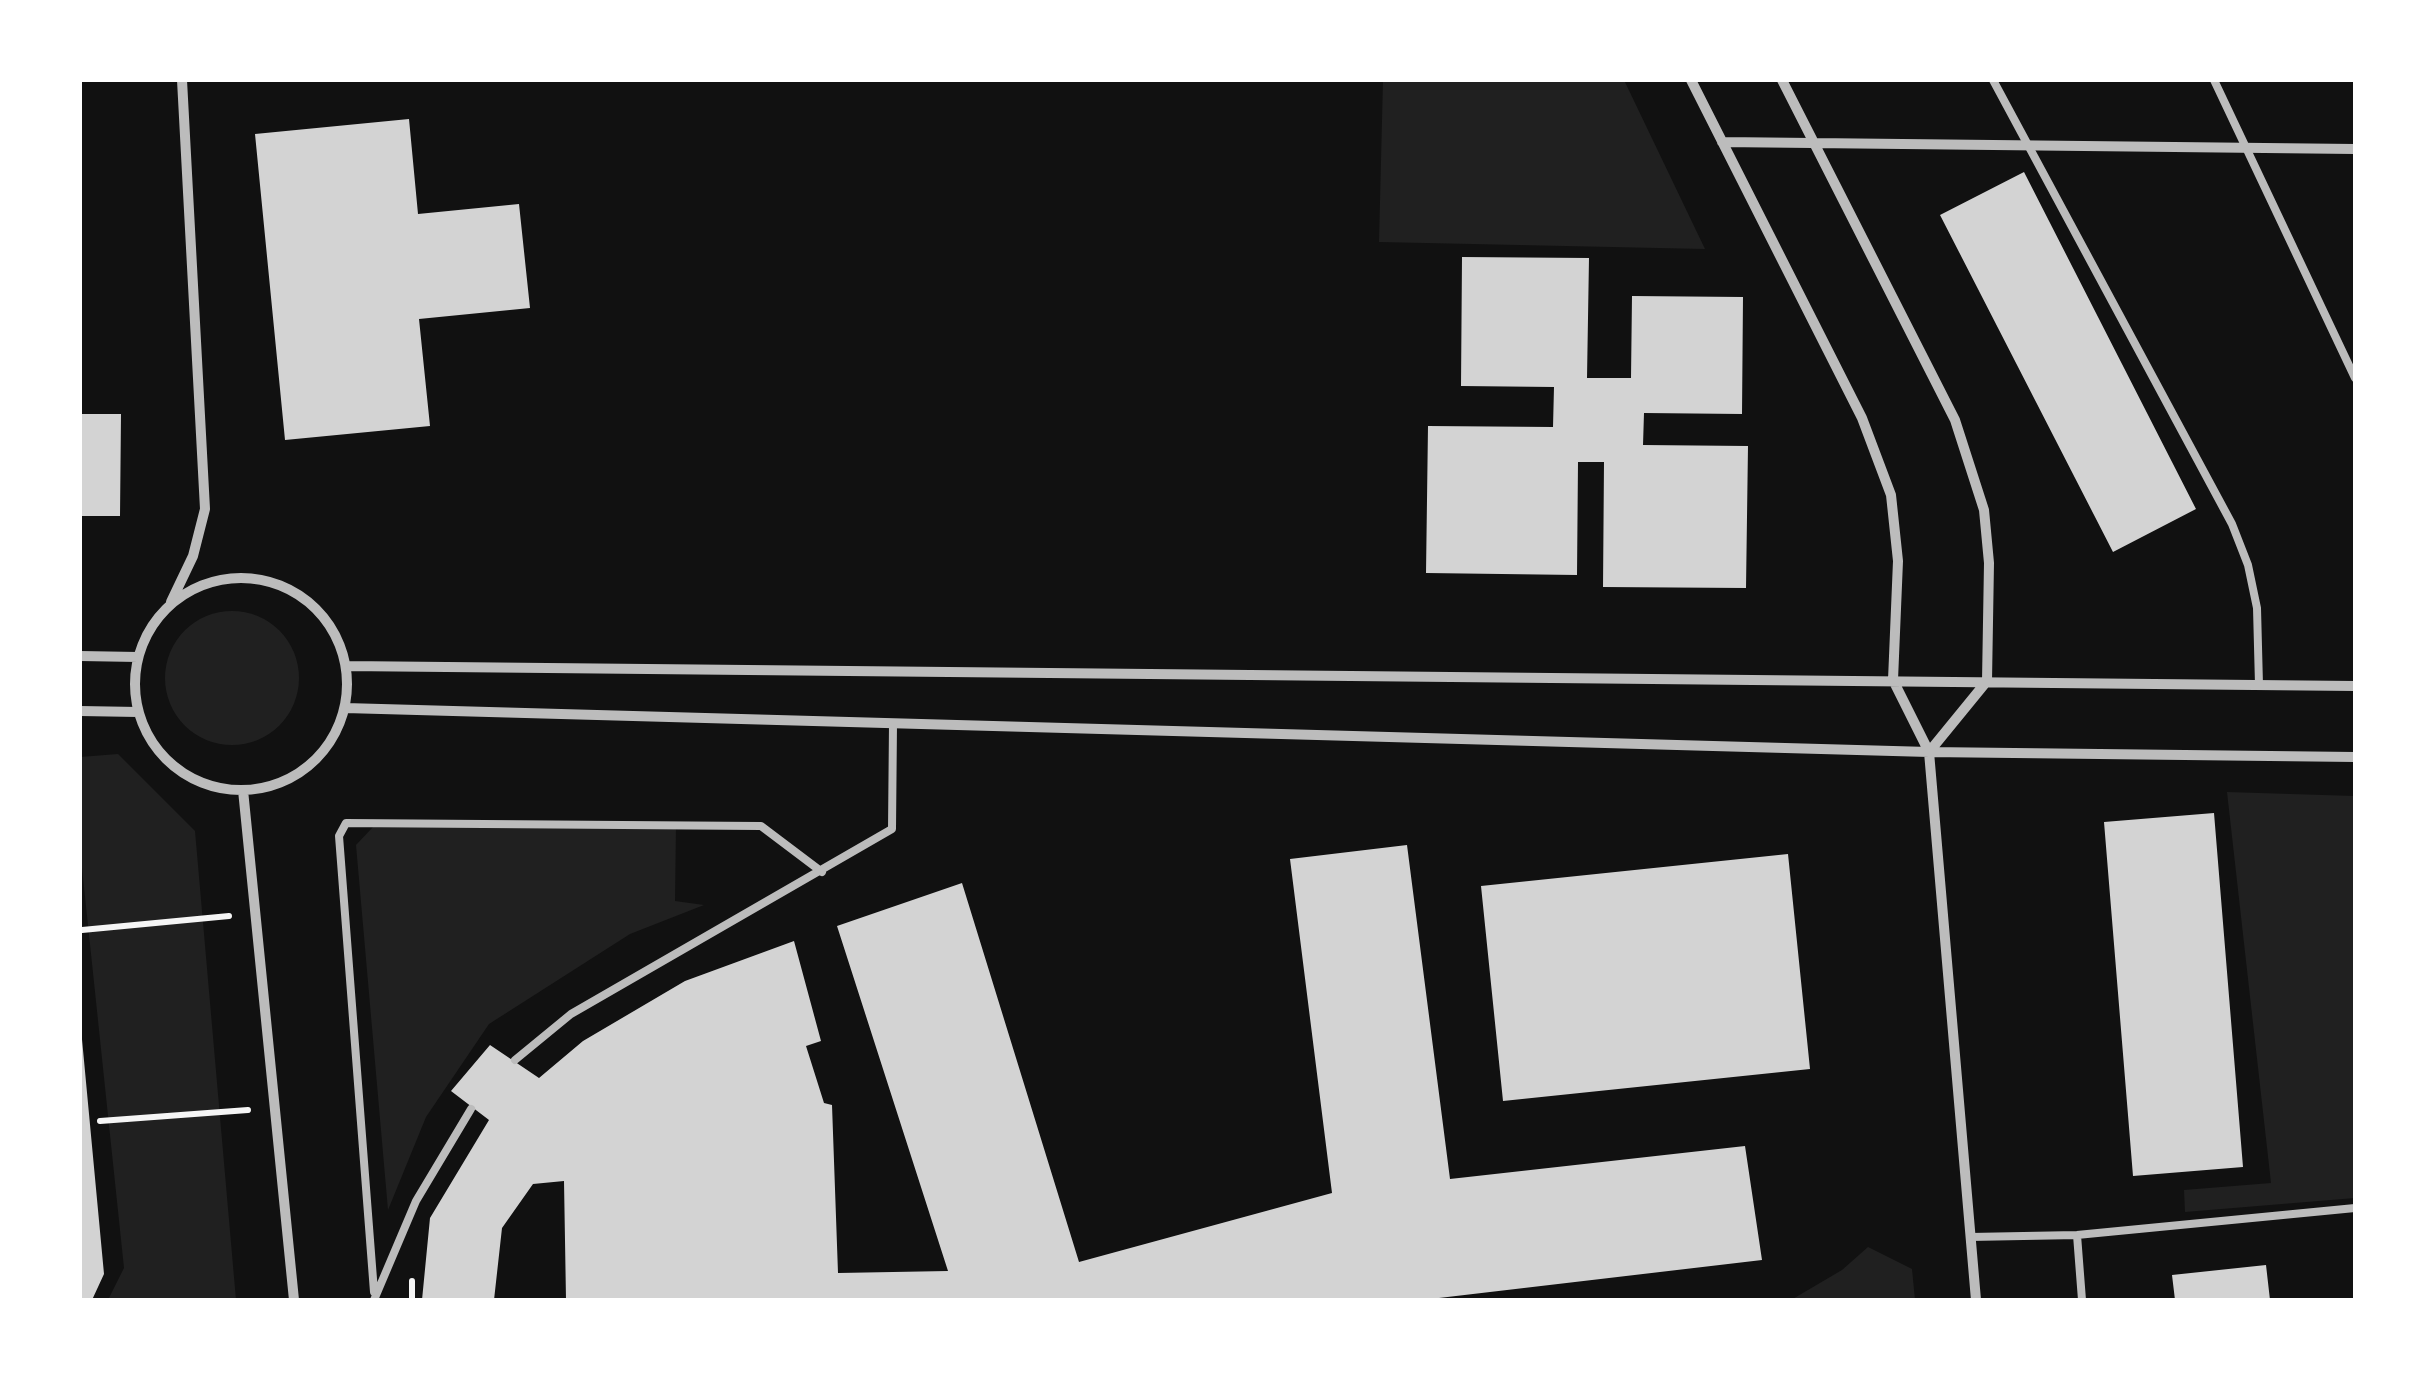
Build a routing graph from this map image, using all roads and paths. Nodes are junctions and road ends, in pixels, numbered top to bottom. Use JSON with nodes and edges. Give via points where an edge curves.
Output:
{"nodes":[{"id":1,"x":182,"y":80,"type":"edge"},
{"id":2,"x":1690,"y":80,"type":"edge"},
{"id":3,"x":1782,"y":80,"type":"edge"},
{"id":4,"x":1993,"y":80,"type":"edge"},
{"id":5,"x":2214,"y":80,"type":"edge"},
{"id":6,"x":1722,"y":142,"type":"junction"},
{"id":7,"x":1814,"y":144,"type":"junction"},
{"id":8,"x":2026,"y":146,"type":"junction"},
{"id":9,"x":2249,"y":148,"type":"junction"},
{"id":10,"x":2355,"y":149,"type":"edge"},
{"id":11,"x":2355,"y":378,"type":"edge"},
{"id":12,"x":170,"y":605,"type":"junction"},
{"id":13,"x":80,"y":656,"type":"edge"},
{"id":14,"x":138,"y":657,"type":"junction"},
{"id":15,"x":346,"y":666,"type":"junction"},
{"id":16,"x":1893,"y":680,"type":"junction"},
{"id":17,"x":1988,"y":681,"type":"junction"},
{"id":18,"x":2259,"y":684,"type":"junction"},
{"id":19,"x":2355,"y":686,"type":"edge"},
{"id":20,"x":344,"y":708,"type":"junction"},
{"id":21,"x":80,"y":711,"type":"edge"},
{"id":22,"x":138,"y":712,"type":"junction"},
{"id":23,"x":893,"y":724,"type":"junction"},
{"id":24,"x":1928,"y":752,"type":"junction"},
{"id":25,"x":2355,"y":757,"type":"edge"},
{"id":26,"x":243,"y":790,"type":"junction"},
{"id":27,"x":822,"y":872,"type":"junction"},
{"id":28,"x":255,"y":914,"type":"junction"},
{"id":29,"x":82,"y":930,"type":"dead end"},
{"id":30,"x":515,"y":1060,"type":"dead end"},
{"id":31,"x":274,"y":1108,"type":"junction"},
{"id":32,"x":471,"y":1109,"type":"dead end"},
{"id":33,"x":100,"y":1121,"type":"dead end"},
{"id":34,"x":2355,"y":1208,"type":"edge"},
{"id":35,"x":2077,"y":1235,"type":"junction"},
{"id":36,"x":1970,"y":1237,"type":"junction"},
{"id":37,"x":374,"y":1296,"type":"edge"},
{"id":38,"x":294,"y":1300,"type":"edge"},
{"id":39,"x":1976,"y":1300,"type":"edge"},
{"id":40,"x":2082,"y":1300,"type":"edge"}],
"edges":[{"from":1,"to":12,"type":"street","via":[[205,509]]},
{"from":2,"to":6,"type":"street"},
{"from":3,"to":7,"type":"street"},
{"from":4,"to":8,"type":"lane"},
{"from":5,"to":9,"type":"lane"},
{"from":6,"to":7,"type":"street"},
{"from":6,"to":16,"type":"street","via":[[1862,418],[1884,475],[1898,544]]},
{"from":7,"to":8,"type":"street"},
{"from":7,"to":17,"type":"street","via":[[1956,420],[1973,468],[1989,554]]},
{"from":8,"to":9,"type":"street"},
{"from":8,"to":18,"type":"lane","via":[[2237,535],[2257,608]]},
{"from":9,"to":10,"type":"street"},
{"from":9,"to":11,"type":"lane"},
{"from":12,"to":14,"type":"street"},
{"from":12,"to":15,"type":"street","via":[[226,579],[274,583],[325,619]]},
{"from":13,"to":14,"type":"street"},
{"from":14,"to":22,"type":"street"},
{"from":15,"to":16,"type":"street"},
{"from":15,"to":20,"type":"street"},
{"from":16,"to":17,"type":"street"},
{"from":16,"to":24,"type":"street"},
{"from":17,"to":18,"type":"street"},
{"from":17,"to":24,"type":"street"},
{"from":18,"to":19,"type":"street"},
{"from":20,"to":23,"type":"street"},
{"from":20,"to":26,"type":"street","via":[[332,739],[303,770]]},
{"from":21,"to":22,"type":"street"},
{"from":22,"to":26,"type":"street","via":[[174,768],[214,787]]},
{"from":23,"to":24,"type":"street"},
{"from":23,"to":27,"type":"lane","via":[[892,829]]},
{"from":24,"to":25,"type":"street"},
{"from":24,"to":36,"type":"street"},
{"from":26,"to":28,"type":"street"},
{"from":27,"to":30,"type":"lane","via":[[571,1014]]},
{"from":27,"to":37,"type":"lane","via":[[761,826],[346,823],[339,836]]},
{"from":28,"to":29,"type":"path"},
{"from":28,"to":31,"type":"street"},
{"from":31,"to":33,"type":"path"},
{"from":31,"to":38,"type":"street"},
{"from":32,"to":37,"type":"lane","via":[[416,1201]]},
{"from":34,"to":35,"type":"lane"},
{"from":35,"to":36,"type":"lane"},
{"from":35,"to":40,"type":"lane"},
{"from":36,"to":39,"type":"street"}]}
